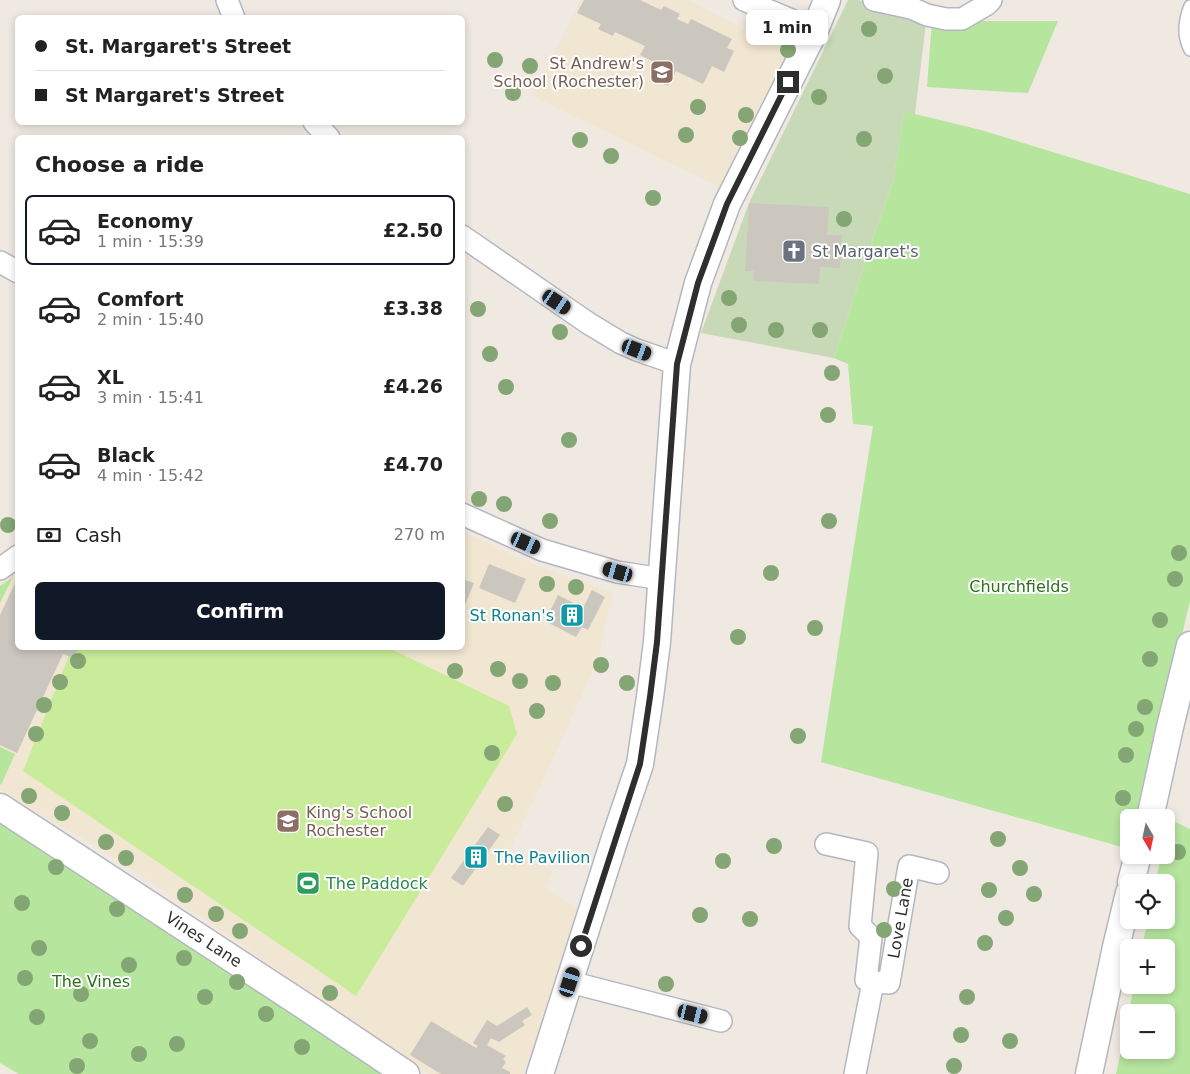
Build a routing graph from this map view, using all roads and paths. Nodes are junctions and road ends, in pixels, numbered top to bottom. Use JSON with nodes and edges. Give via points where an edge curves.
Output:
{"nodes":[{"id":1,"x":227,"y":0,"type":"edge"},
{"id":2,"x":745,"y":0,"type":"edge"},
{"id":3,"x":827,"y":0,"type":"edge"},
{"id":4,"x":874,"y":0,"type":"edge"},
{"id":5,"x":990,"y":0,"type":"edge"},
{"id":6,"x":913,"y":4,"type":"edge"},
{"id":7,"x":1190,"y":6,"type":"edge"},
{"id":8,"x":944,"y":9,"type":"edge"},
{"id":9,"x":233,"y":15,"type":"edge"},
{"id":10,"x":815,"y":30,"type":"junction"},
{"id":11,"x":1190,"y":50,"type":"edge"},
{"id":12,"x":317,"y":125,"type":"edge"},
{"id":13,"x":325,"y":135,"type":"edge"},
{"id":14,"x":465,"y":238,"type":"edge"},
{"id":15,"x":0,"y":262,"type":"edge"},
{"id":16,"x":15,"y":270,"type":"edge"},
{"id":17,"x":677,"y":364,"type":"junction"},
{"id":18,"x":465,"y":515,"type":"edge"},
{"id":19,"x":15,"y":558,"type":"edge"},
{"id":20,"x":0,"y":569,"type":"edge"},
{"id":21,"x":662,"y":579,"type":"junction"},
{"id":22,"x":1190,"y":645,"type":"edge"},
{"id":23,"x":0,"y":807,"type":"edge"},
{"id":24,"x":1152,"y":809,"type":"edge"},
{"id":25,"x":826,"y":844,"type":"dead end"},
{"id":26,"x":938,"y":873,"type":"dead end"},
{"id":27,"x":1120,"y":929,"type":"edge"},
{"id":28,"x":570,"y":982,"type":"junction"},
{"id":29,"x":873,"y":982,"type":"junction"},
{"id":30,"x":721,"y":1020,"type":"dead end"},
{"id":31,"x":406,"y":1074,"type":"edge"},
{"id":32,"x":540,"y":1074,"type":"edge"},
{"id":33,"x":855,"y":1074,"type":"edge"},
{"id":34,"x":1089,"y":1074,"type":"edge"}],
"edges":[{"from":1,"to":9,"type":"street"},
{"from":2,"to":10,"type":"street"},
{"from":3,"to":10,"type":"street"},
{"from":4,"to":6,"type":"street"},
{"from":5,"to":8,"type":"street","via":[[962,19]]},
{"from":6,"to":8,"type":"street","via":[[927,15]]},
{"from":7,"to":11,"type":"lane","via":[[1184,35]]},
{"from":10,"to":17,"type":"street","via":[[727,204],[698,283]]},
{"from":12,"to":13,"type":"street"},
{"from":14,"to":17,"type":"street","via":[[621,343]]},
{"from":15,"to":16,"type":"street"},
{"from":17,"to":21,"type":"street"},
{"from":18,"to":21,"type":"street","via":[[542,550],[618,572]]},
{"from":19,"to":20,"type":"street"},
{"from":21,"to":28,"type":"street","via":[[640,764]]},
{"from":22,"to":24,"type":"street"},
{"from":23,"to":31,"type":"street","name":"Vines Lane"},
{"from":25,"to":29,"type":"street","name":"Love Lane","via":[[867,853],[860,926],[870,937],[866,980]]},
{"from":26,"to":29,"type":"street","name":"Love Lane","via":[[909,866],[889,983]]},
{"from":27,"to":34,"type":"street"},
{"from":28,"to":30,"type":"street"},
{"from":28,"to":32,"type":"street"},
{"from":29,"to":33,"type":"street","name":"Love Lane"}]}
